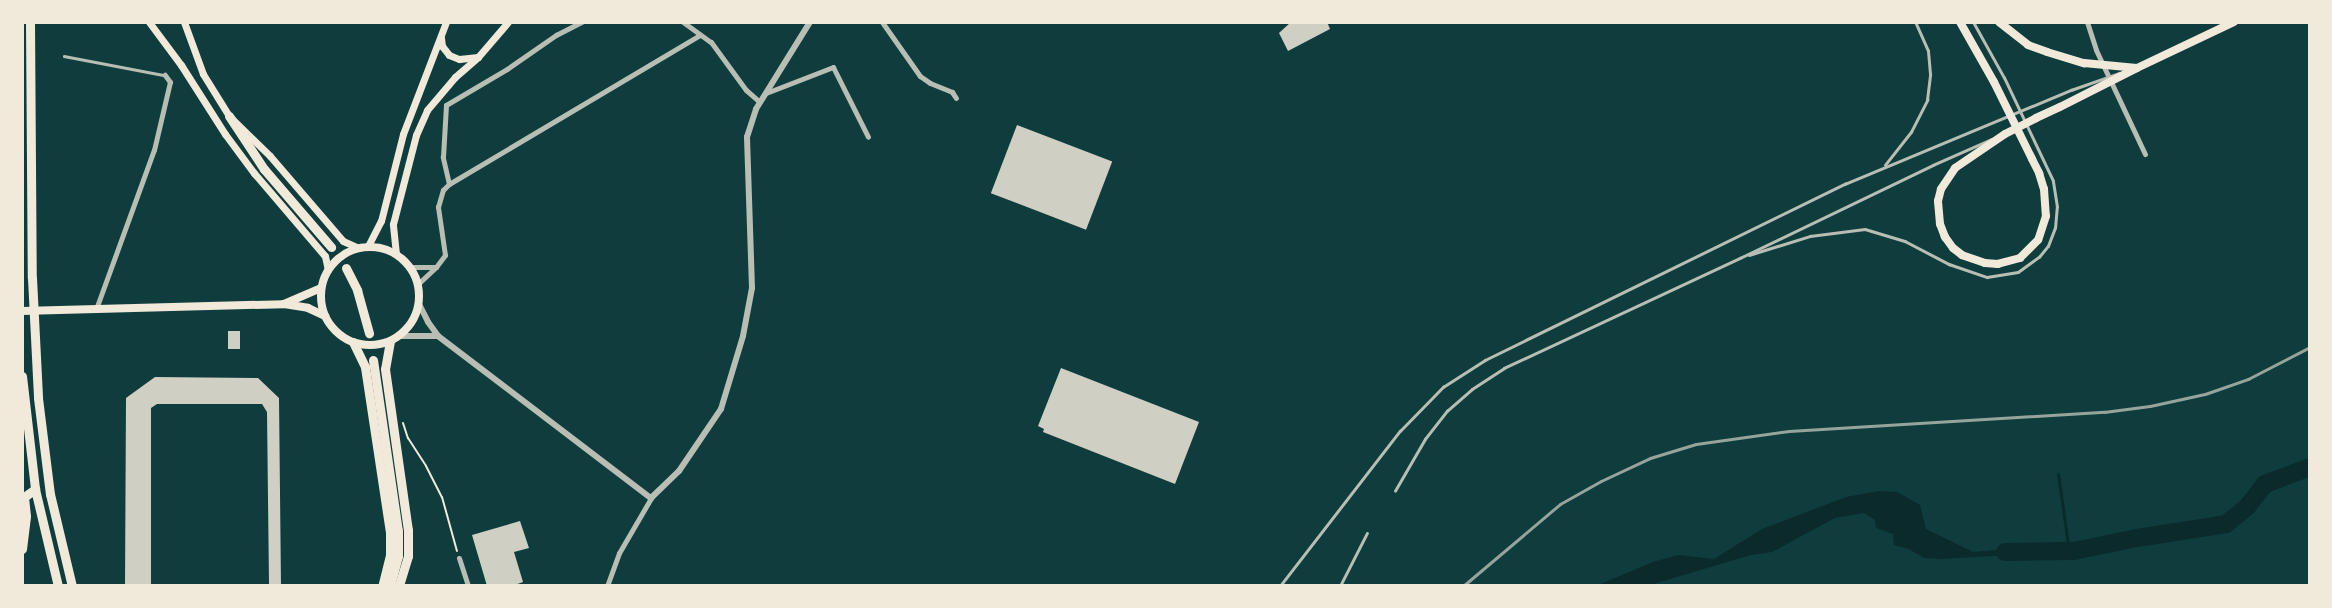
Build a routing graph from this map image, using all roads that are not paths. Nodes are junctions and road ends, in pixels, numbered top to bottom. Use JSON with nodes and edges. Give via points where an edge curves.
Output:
{"nodes":[{"id":1,"x":30,"y":22,"type":"edge"},
{"id":2,"x":149,"y":22,"type":"edge"},
{"id":3,"x":184,"y":22,"type":"edge"},
{"id":4,"x":446,"y":22,"type":"edge"},
{"id":5,"x":508,"y":22,"type":"edge"},
{"id":6,"x":582,"y":22,"type":"edge"},
{"id":7,"x":683,"y":22,"type":"edge"},
{"id":8,"x":810,"y":22,"type":"edge"},
{"id":9,"x":882,"y":22,"type":"edge"},
{"id":10,"x":1915,"y":22,"type":"edge"},
{"id":11,"x":1960,"y":22,"type":"edge"},
{"id":12,"x":1973,"y":22,"type":"edge"},
{"id":13,"x":1998,"y":22,"type":"edge"},
{"id":14,"x":2087,"y":22,"type":"edge"},
{"id":15,"x":2234,"y":22,"type":"edge"},
{"id":16,"x":700,"y":35,"type":"junction"},
{"id":17,"x":440,"y":36,"type":"junction"},
{"id":18,"x":64,"y":56,"type":"dead end"},
{"id":19,"x":478,"y":57,"type":"junction"},
{"id":20,"x":2137,"y":68,"type":"junction"},
{"id":21,"x":165,"y":75,"type":"joint"},
{"id":22,"x":766,"y":93,"type":"junction"},
{"id":23,"x":956,"y":98,"type":"dead end"},
{"id":24,"x":760,"y":102,"type":"junction"},
{"id":25,"x":229,"y":116,"type":"junction"},
{"id":26,"x":2005,"y":134,"type":"junction"},
{"id":27,"x":868,"y":138,"type":"dead end"},
{"id":28,"x":2145,"y":154,"type":"dead end"},
{"id":29,"x":1884,"y":167,"type":"junction"},
{"id":30,"x":449,"y":184,"type":"junction"},
{"id":31,"x":368,"y":246,"type":"junction"},
{"id":32,"x":331,"y":247,"type":"dead end"},
{"id":33,"x":359,"y":248,"type":"junction"},
{"id":34,"x":396,"y":254,"type":"junction"},
{"id":35,"x":1740,"y":258,"type":"junction"},
{"id":36,"x":410,"y":267,"type":"junction"},
{"id":37,"x":436,"y":267,"type":"junction"},
{"id":38,"x":346,"y":268,"type":"dead end"},
{"id":39,"x":328,"y":270,"type":"junction"},
{"id":40,"x":418,"y":284,"type":"junction"},
{"id":41,"x":321,"y":288,"type":"junction"},
{"id":42,"x":284,"y":304,"type":"junction"},
{"id":43,"x":419,"y":304,"type":"junction"},
{"id":44,"x":96,"y":309,"type":"junction"},
{"id":45,"x":22,"y":311,"type":"edge"},
{"id":46,"x":325,"y":316,"type":"junction"},
{"id":47,"x":369,"y":333,"type":"dead end"},
{"id":48,"x":399,"y":336,"type":"junction"},
{"id":49,"x":438,"y":336,"type":"junction"},
{"id":50,"x":390,"y":341,"type":"junction"},
{"id":51,"x":352,"y":342,"type":"junction"},
{"id":52,"x":373,"y":360,"type":"dead end"},
{"id":53,"x":22,"y":376,"type":"edge"},
{"id":54,"x":35,"y":489,"type":"junction"},
{"id":55,"x":1395,"y":491,"type":"dead end"},
{"id":56,"x":650,"y":498,"type":"junction"},
{"id":57,"x":1367,"y":533,"type":"dead end"},
{"id":58,"x":22,"y":549,"type":"edge"},
{"id":59,"x":459,"y":558,"type":"road end"},
{"id":60,"x":58,"y":586,"type":"edge"},
{"id":61,"x":72,"y":586,"type":"edge"},
{"id":62,"x":382,"y":586,"type":"edge"},
{"id":63,"x":390,"y":586,"type":"edge"},
{"id":64,"x":399,"y":586,"type":"edge"},
{"id":65,"x":468,"y":586,"type":"edge"},
{"id":66,"x":607,"y":586,"type":"edge"},
{"id":67,"x":1280,"y":586,"type":"edge"},
{"id":68,"x":1340,"y":586,"type":"edge"}],
"edges":[{"from":1,"to":61,"type":"highway","via":[[32,278],[37,382],[50,494]]},
{"from":2,"to":39,"type":"main road","via":[[254,173],[325,256]]},
{"from":3,"to":25,"type":"main road","via":[[203,74]]},
{"from":4,"to":17,"type":"main road"},
{"from":5,"to":19,"type":"main road"},
{"from":6,"to":30,"type":"street","via":[[446,105],[443,156]]},
{"from":7,"to":16,"type":"street"},
{"from":8,"to":22,"type":"street"},
{"from":9,"to":23,"type":"street","via":[[920,76],[952,92]]},
{"from":10,"to":29,"type":"lane","via":[[1928,51],[1927,100],[1911,132]]},
{"from":11,"to":26,"type":"main road","via":[[1994,82],[2044,189],[2044,226],[2031,248],[2015,260],[1998,264],[1973,260],[1953,248],[1940,224],[1938,201],[1941,189],[1955,168]]},
{"from":12,"to":35,"type":"lane","via":[[2042,154],[2056,195],[2055,228],[2048,246],[2039,257],[2018,272],[1987,277],[1949,264],[1905,241],[1865,229],[1810,236]]},
{"from":13,"to":20,"type":"main road","via":[[2028,45],[2047,52],[2084,62]]},
{"from":14,"to":28,"type":"street","via":[[2096,50]]},
{"from":15,"to":20,"type":"main road"},
{"from":16,"to":24,"type":"street","via":[[710,42],[746,90]]},
{"from":16,"to":30,"type":"street"},
{"from":17,"to":19,"type":"main road","via":[[449,55],[459,59]]},
{"from":17,"to":31,"type":"main road","via":[[403,134],[381,221]]},
{"from":18,"to":21,"type":"lane"},
{"from":19,"to":34,"type":"main road","via":[[427,110],[416,135],[393,224]]},
{"from":20,"to":26,"type":"main road"},
{"from":20,"to":29,"type":"lane","via":[[2071,90]]},
{"from":21,"to":44,"type":"street","via":[[170,82],[154,150]]},
{"from":22,"to":24,"type":"street"},
{"from":22,"to":27,"type":"street","via":[[833,67]]},
{"from":24,"to":56,"type":"street","via":[[746,137],[752,288],[743,336],[721,410],[678,471]]},
{"from":25,"to":32,"type":"highway","via":[[264,170]]},
{"from":25,"to":33,"type":"main road","via":[[270,156],[343,241]]},
{"from":26,"to":35,"type":"lane","via":[[1925,168]]},
{"from":29,"to":67,"type":"lane","via":[[1485,360],[1443,387],[1400,431]]},
{"from":30,"to":37,"type":"street","via":[[443,190],[438,206],[445,255]]},
{"from":31,"to":33,"type":"main road"},
{"from":31,"to":34,"type":"main road"},
{"from":33,"to":39,"type":"main road","via":[[341,256]]},
{"from":34,"to":36,"type":"main road"},
{"from":35,"to":55,"type":"lane","via":[[1504,368],[1472,389],[1447,411],[1425,439]]},
{"from":36,"to":37,"type":"street"},
{"from":36,"to":40,"type":"main road"},
{"from":37,"to":40,"type":"street"},
{"from":38,"to":47,"type":"highway","via":[[357,290]]},
{"from":39,"to":41,"type":"main road"},
{"from":40,"to":43,"type":"main road"},
{"from":41,"to":42,"type":"main road"},
{"from":41,"to":46,"type":"main road"},
{"from":42,"to":44,"type":"main road"},
{"from":42,"to":46,"type":"main road","via":[[308,308]]},
{"from":43,"to":48,"type":"main road","via":[[412,322]]},
{"from":43,"to":49,"type":"street"},
{"from":44,"to":45,"type":"main road"},
{"from":46,"to":51,"type":"main road","via":[[336,332]]},
{"from":48,"to":49,"type":"street"},
{"from":48,"to":50,"type":"main road"},
{"from":49,"to":56,"type":"street"},
{"from":50,"to":51,"type":"main road","via":[[372,345]]},
{"from":50,"to":64,"type":"highway","via":[[385,369],[408,530],[408,556]]},
{"from":51,"to":62,"type":"highway","via":[[365,366],[390,532],[390,555]]},
{"from":52,"to":63,"type":"highway","via":[[398,531],[398,556]]},
{"from":53,"to":54,"type":"highway"},
{"from":54,"to":58,"type":"highway","via":[[24,497],[26,516]]},
{"from":54,"to":60,"type":"highway"},
{"from":56,"to":66,"type":"street","via":[[619,554]]},
{"from":57,"to":68,"type":"lane"},
{"from":59,"to":65,"type":"street"}]}
